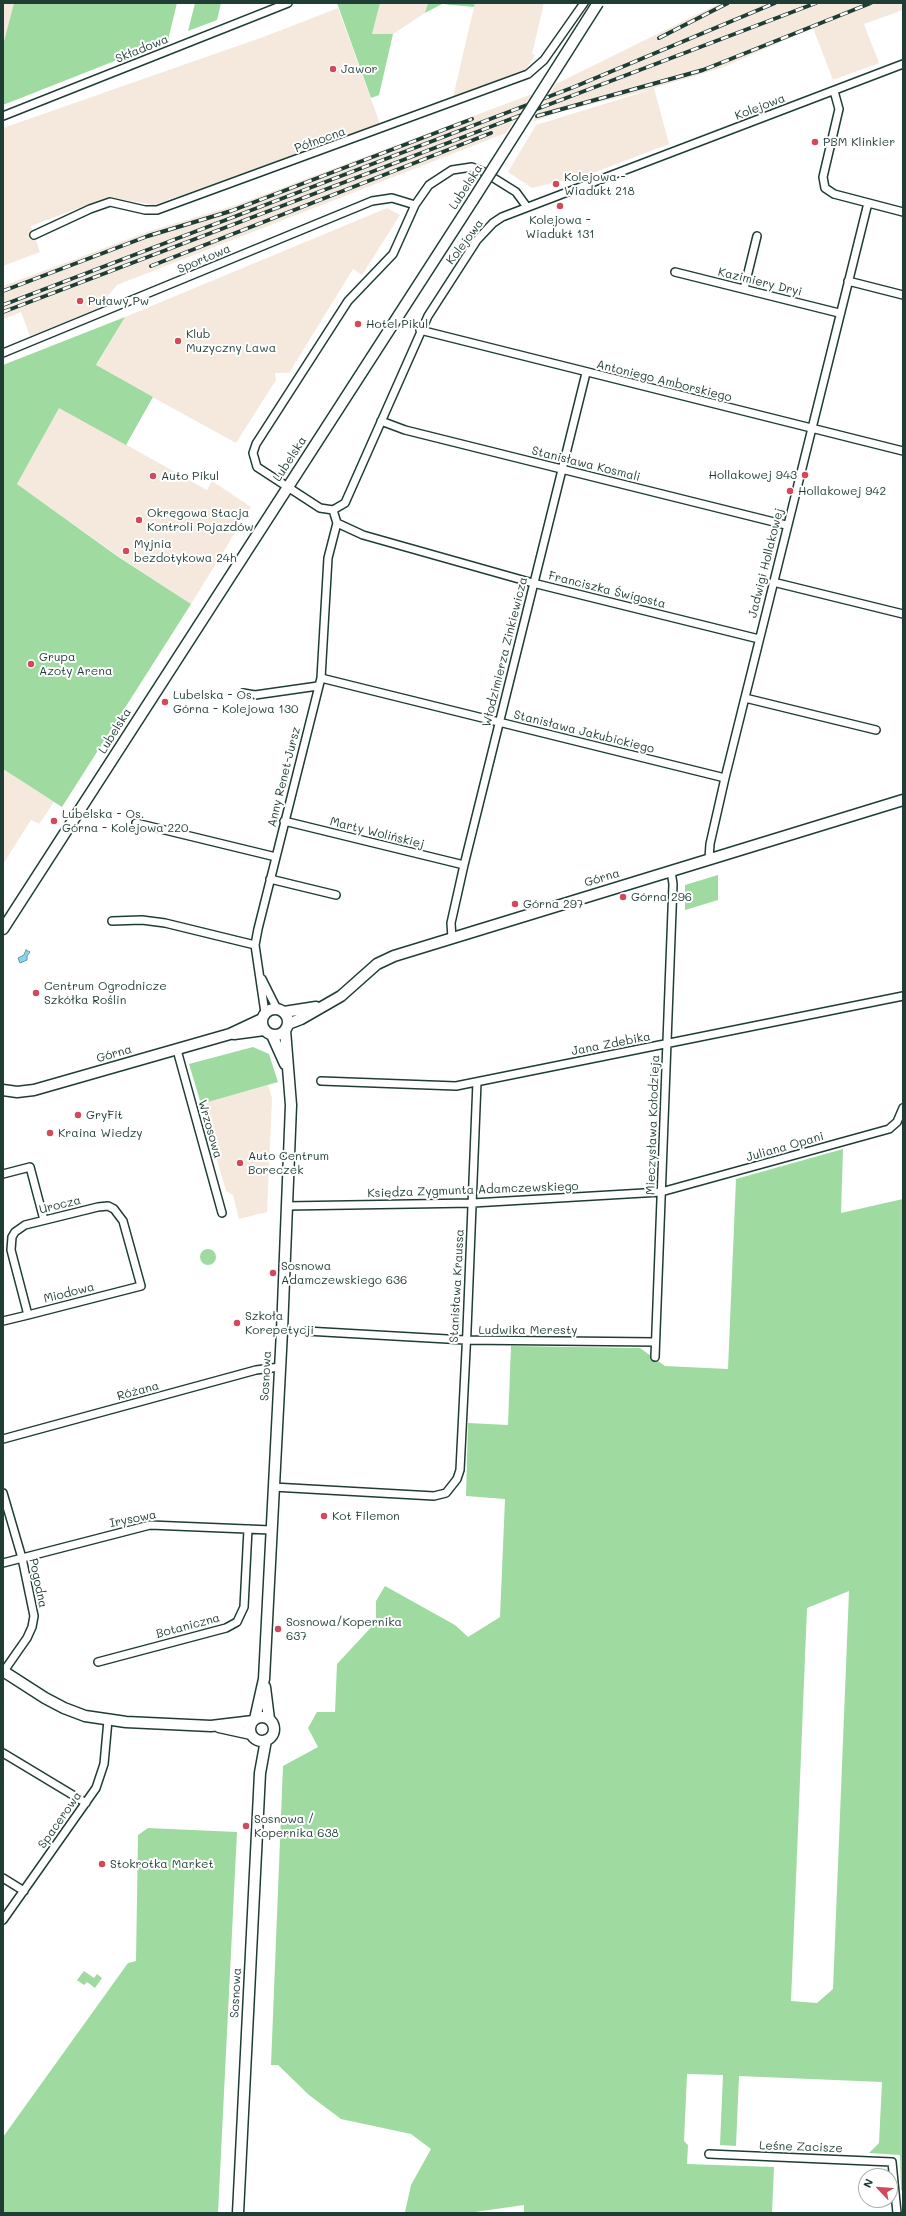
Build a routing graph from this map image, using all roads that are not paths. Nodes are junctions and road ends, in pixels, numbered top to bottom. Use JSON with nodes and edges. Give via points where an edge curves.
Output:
{"nodes":[{"id":1,"x":288,"y":3,"type":"edge"},
{"id":2,"x":584,"y":3,"type":"edge"},
{"id":3,"x":598,"y":3,"type":"edge"},
{"id":4,"x":903,"y":64,"type":"edge"},
{"id":5,"x":834,"y":91,"type":"junction"},
{"id":6,"x":3,"y":116,"type":"edge"},
{"id":7,"x":868,"y":204,"type":"junction"},
{"id":8,"x":415,"y":205,"type":"junction"},
{"id":9,"x":527,"y":207,"type":"junction"},
{"id":10,"x":903,"y":212,"type":"edge"},
{"id":11,"x":34,"y":235,"type":"dead end"},
{"id":12,"x":758,"y":236,"type":"dead end"},
{"id":13,"x":675,"y":272,"type":"dead end"},
{"id":14,"x":848,"y":281,"type":"junction"},
{"id":15,"x":744,"y":289,"type":"junction"},
{"id":16,"x":903,"y":295,"type":"edge"},
{"id":17,"x":839,"y":313,"type":"junction"},
{"id":18,"x":420,"y":330,"type":"junction"},
{"id":19,"x":3,"y":353,"type":"edge"},
{"id":20,"x":586,"y":373,"type":"junction"},
{"id":21,"x":381,"y":421,"type":"junction"},
{"id":22,"x":811,"y":428,"type":"junction"},
{"id":23,"x":903,"y":451,"type":"edge"},
{"id":24,"x":561,"y":470,"type":"junction"},
{"id":25,"x":287,"y":488,"type":"junction"},
{"id":26,"x":333,"y":510,"type":"junction"},
{"id":27,"x":337,"y":523,"type":"junction"},
{"id":28,"x":786,"y":525,"type":"junction"},
{"id":29,"x":773,"y":582,"type":"junction"},
{"id":30,"x":533,"y":584,"type":"junction"},
{"id":31,"x":903,"y":614,"type":"edge"},
{"id":32,"x":759,"y":639,"type":"junction"},
{"id":33,"x":321,"y":678,"type":"junction"},
{"id":34,"x":318,"y":686,"type":"junction"},
{"id":35,"x":243,"y":692,"type":"dead end"},
{"id":36,"x":745,"y":698,"type":"junction"},
{"id":37,"x":499,"y":722,"type":"junction"},
{"id":38,"x":876,"y":730,"type":"dead end"},
{"id":39,"x":725,"y":778,"type":"junction"},
{"id":40,"x":903,"y":800,"type":"edge"},
{"id":41,"x":284,"y":821,"type":"junction"},
{"id":42,"x":136,"y":823,"type":"dead end"},
{"id":43,"x":276,"y":858,"type":"junction"},
{"id":44,"x":709,"y":859,"type":"junction"},
{"id":45,"x":464,"y":865,"type":"junction"},
{"id":46,"x":671,"y":871,"type":"junction"},
{"id":47,"x":270,"y":879,"type":"junction"},
{"id":48,"x":336,"y":895,"type":"dead end"},
{"id":49,"x":112,"y":921,"type":"dead end"},
{"id":50,"x":3,"y":929,"type":"edge"},
{"id":51,"x":452,"y":938,"type":"junction"},
{"id":52,"x":255,"y":945,"type":"junction"},
{"id":53,"x":261,"y":977,"type":"junction"},
{"id":54,"x":903,"y":996,"type":"edge"},
{"id":55,"x":322,"y":1007,"type":"junction"},
{"id":56,"x":280,"y":1010,"type":"junction"},
{"id":57,"x":264,"y":1016,"type":"junction"},
{"id":58,"x":286,"y":1027,"type":"junction"},
{"id":59,"x":268,"y":1032,"type":"junction"},
{"id":60,"x":230,"y":1034,"type":"junction"},
{"id":61,"x":667,"y":1045,"type":"junction"},
{"id":62,"x":177,"y":1050,"type":"junction"},
{"id":63,"x":289,"y":1073,"type":"junction"},
{"id":64,"x":321,"y":1081,"type":"dead end"},
{"id":65,"x":477,"y":1082,"type":"junction"},
{"id":66,"x":3,"y":1090,"type":"edge"},
{"id":67,"x":903,"y":1108,"type":"edge"},
{"id":68,"x":3,"y":1174,"type":"edge"},
{"id":69,"x":661,"y":1192,"type":"junction"},
{"id":70,"x":473,"y":1203,"type":"junction"},
{"id":71,"x":286,"y":1206,"type":"junction"},
{"id":72,"x":222,"y":1213,"type":"dead end"},
{"id":73,"x":44,"y":1220,"type":"junction"},
{"id":74,"x":141,"y":1286,"type":"joint"},
{"id":75,"x":28,"y":1315,"type":"junction"},
{"id":76,"x":3,"y":1321,"type":"edge"},
{"id":77,"x":306,"y":1331,"type":"dead end"},
{"id":78,"x":465,"y":1340,"type":"junction"},
{"id":79,"x":655,"y":1342,"type":"junction"},
{"id":80,"x":655,"y":1357,"type":"dead end"},
{"id":81,"x":280,"y":1367,"type":"junction"},
{"id":82,"x":3,"y":1439,"type":"edge"},
{"id":83,"x":273,"y":1487,"type":"junction"},
{"id":84,"x":3,"y":1493,"type":"edge"},
{"id":85,"x":248,"y":1529,"type":"junction"},
{"id":86,"x":271,"y":1530,"type":"junction"},
{"id":87,"x":22,"y":1558,"type":"junction"},
{"id":88,"x":3,"y":1563,"type":"edge"},
{"id":89,"x":98,"y":1662,"type":"dead end"},
{"id":90,"x":3,"y":1671,"type":"edge"},
{"id":91,"x":264,"y":1679,"type":"junction"},
{"id":92,"x":269,"y":1719,"type":"junction"},
{"id":93,"x":108,"y":1720,"type":"junction"},
{"id":94,"x":254,"y":1720,"type":"junction"},
{"id":95,"x":211,"y":1726,"type":"junction"},
{"id":96,"x":253,"y":1737,"type":"junction"},
{"id":97,"x":266,"y":1740,"type":"junction"},
{"id":98,"x":3,"y":1753,"type":"edge"},
{"id":99,"x":260,"y":1773,"type":"junction"},
{"id":100,"x":86,"y":1803,"type":"junction"},
{"id":101,"x":3,"y":1878,"type":"edge"},
{"id":102,"x":24,"y":1891,"type":"junction"},
{"id":103,"x":3,"y":1920,"type":"edge"},
{"id":104,"x":709,"y":2154,"type":"dead end"},
{"id":105,"x":238,"y":2213,"type":"edge"},
{"id":106,"x":897,"y":2213,"type":"edge"}],
"edges":[{"from":1,"to":6,"type":"street","name":"Składowa"},
{"from":2,"to":11,"type":"street","name":"Północna","via":[[544,60],[528,74],[157,210],[145,210],[110,202]]},
{"from":3,"to":25,"type":"street","name":"Lubelska","bridge":true},
{"from":4,"to":5,"type":"street","name":"Kolejowa"},
{"from":5,"to":7,"type":"street","via":[[839,109],[823,183],[829,192]]},
{"from":5,"to":9,"type":"street","name":"Kolejowa"},
{"from":7,"to":10,"type":"street"},
{"from":7,"to":14,"type":"street","name":"Jadwigi Hollakowej"},
{"from":8,"to":9,"type":"street","via":[[421,193],[436,179],[452,170],[467,167],[484,172],[509,187]]},
{"from":8,"to":19,"type":"street","name":"Sportowa","via":[[392,198],[372,201]]},
{"from":8,"to":25,"type":"street","via":[[393,254],[348,301],[254,447],[253,454],[257,467]]},
{"from":9,"to":18,"type":"street","name":"Kolejowa","via":[[493,223],[477,240]]},
{"from":12,"to":15,"type":"street"},
{"from":13,"to":15,"type":"street","name":"Kazimiery Dryi"},
{"from":14,"to":16,"type":"street"},
{"from":14,"to":17,"type":"street","name":"Jadwigi Hollakowej"},
{"from":15,"to":17,"type":"street","name":"Kazimiery Dryi"},
{"from":17,"to":22,"type":"street","name":"Jadwigi Hollakowej"},
{"from":18,"to":20,"type":"street","name":"Antoniego Amborskiego"},
{"from":18,"to":21,"type":"street","name":"Kolejowa"},
{"from":20,"to":22,"type":"street","name":"Antoniego Amborskiego"},
{"from":20,"to":24,"type":"street","name":"Włodzimierza Zinkiewicza"},
{"from":21,"to":24,"type":"street","name":"Stanisława Kosmali","via":[[405,430]]},
{"from":21,"to":26,"type":"street","name":"Kolejowa","via":[[349,496],[345,503]]},
{"from":22,"to":23,"type":"street","name":"Antoniego Amborskiego"},
{"from":22,"to":28,"type":"street","name":"Jadwigi Hollakowej"},
{"from":24,"to":28,"type":"street","name":"Stanisława Kosmali"},
{"from":24,"to":30,"type":"street","name":"Włodzimierza Zinkiewicza"},
{"from":25,"to":26,"type":"street","via":[[320,508]]},
{"from":25,"to":50,"type":"street","name":"Lubelska"},
{"from":26,"to":27,"type":"street"},
{"from":27,"to":30,"type":"street","name":"Franciszka Świgosta","via":[[363,535]]},
{"from":27,"to":33,"type":"street","name":"Anny Renet-Jursz","via":[[328,558]]},
{"from":28,"to":29,"type":"street","name":"Jadwigi Hollakowej"},
{"from":29,"to":31,"type":"street"},
{"from":29,"to":32,"type":"street","name":"Jadwigi Hollakowej"},
{"from":30,"to":32,"type":"street","name":"Franciszka Świgosta"},
{"from":30,"to":37,"type":"street","name":"Włodzimierza Zinkiewicza"},
{"from":32,"to":36,"type":"street","name":"Jadwigi Hollakowej"},
{"from":33,"to":34,"type":"street","name":"Anny Renet-Jursz"},
{"from":33,"to":37,"type":"street","name":"Stanisława Jakubickiego"},
{"from":34,"to":35,"type":"street","via":[[255,695]]},
{"from":34,"to":41,"type":"street","name":"Anny Renet-Jursz"},
{"from":36,"to":38,"type":"street"},
{"from":36,"to":39,"type":"street","name":"Jadwigi Hollakowej"},
{"from":37,"to":39,"type":"street","name":"Stanisława Jakubickiego"},
{"from":37,"to":45,"type":"street","name":"Włodzimierza Zinkiewicza"},
{"from":39,"to":44,"type":"street","name":"Jadwigi Hollakowej"},
{"from":40,"to":44,"type":"street","name":"Górna"},
{"from":41,"to":43,"type":"street","name":"Anny Renet-Jursz"},
{"from":41,"to":45,"type":"street","name":"Marty Wolińskiej"},
{"from":42,"to":43,"type":"street"},
{"from":43,"to":47,"type":"street","name":"Anny Renet-Jursz"},
{"from":44,"to":46,"type":"street","name":"Górna"},
{"from":45,"to":51,"type":"street","name":"Włodzimierza Zinkiewicza","via":[[451,923]]},
{"from":46,"to":51,"type":"street","name":"Górna"},
{"from":46,"to":61,"type":"street","name":"Mieczysława Kołodzieja","via":[[673,884]]},
{"from":47,"to":48,"type":"street"},
{"from":47,"to":52,"type":"street","name":"Anny Renet-Jursz"},
{"from":49,"to":52,"type":"street","via":[[142,920],[165,923]]},
{"from":51,"to":55,"type":"street","name":"Górna","via":[[377,964],[341,996]]},
{"from":52,"to":53,"type":"street","name":"Anny Renet-Jursz"},
{"from":53,"to":56,"type":"street","name":"Anny Renet-Jursz"},
{"from":53,"to":57,"type":"street","name":"Anny Renet-Jursz"},
{"from":54,"to":61,"type":"street","name":"Jana Zdebika"},
{"from":55,"to":56,"type":"street","name":"Górna"},
{"from":55,"to":58,"type":"street","name":"Górna"},
{"from":56,"to":57,"type":"street","name":"Górna"},
{"from":56,"to":58,"type":"street","name":"Sosnowa"},
{"from":57,"to":59,"type":"street","name":"Sosnowa"},
{"from":57,"to":60,"type":"street","name":"Górna"},
{"from":58,"to":59,"type":"street","name":"Górna","via":[[279,1034]]},
{"from":58,"to":63,"type":"street","name":"Sosnowa"},
{"from":59,"to":60,"type":"street","name":"Górna"},
{"from":59,"to":63,"type":"street","name":"Sosnowa"},
{"from":60,"to":62,"type":"street","name":"Górna"},
{"from":61,"to":65,"type":"street","name":"Jana Zdebika"},
{"from":61,"to":69,"type":"street","name":"Mieczysława Kołodzieja"},
{"from":62,"to":66,"type":"street","name":"Górna","via":[[34,1090]]},
{"from":62,"to":72,"type":"street","name":"Wrzosowa"},
{"from":63,"to":71,"type":"street","name":"Sosnowa","via":[[291,1105]]},
{"from":64,"to":65,"type":"street","name":"Jana Zdebika","via":[[456,1086]]},
{"from":65,"to":70,"type":"street","name":"Stanisława Kraussa"},
{"from":67,"to":69,"type":"street","name":"Juliana Opani","via":[[897,1122],[889,1129]]},
{"from":68,"to":73,"type":"street","via":[[30,1167]]},
{"from":69,"to":70,"type":"street","name":"Księdza Zygmunta Adamczewskiego"},
{"from":69,"to":79,"type":"street","name":"Mieczysława Kołodzieja"},
{"from":70,"to":71,"type":"street","name":"Księdza Zygmunta Adamczewskiego"},
{"from":70,"to":78,"type":"street","name":"Stanisława Kraussa"},
{"from":71,"to":81,"type":"street","name":"Sosnowa"},
{"from":73,"to":74,"type":"street","name":"Urocza","via":[[98,1207],[108,1206],[114,1209],[123,1221]]},
{"from":73,"to":75,"type":"street","name":"Urocza","via":[[19,1228],[12,1237],[11,1243]]},
{"from":74,"to":75,"type":"street","name":"Miodowa"},
{"from":75,"to":76,"type":"street","name":"Miodowa"},
{"from":77,"to":78,"type":"street","name":"Ludwika Meresty"},
{"from":78,"to":79,"type":"street","name":"Ludwika Meresty"},
{"from":78,"to":83,"type":"street","name":"Stanisława Kraussa","via":[[460,1470],[451,1489],[441,1496],[434,1496]]},
{"from":79,"to":80,"type":"street","name":"Mieczysława Kołodzieja"},
{"from":81,"to":82,"type":"street","name":"Różana","via":[[256,1370]]},
{"from":81,"to":83,"type":"street","name":"Sosnowa"},
{"from":83,"to":86,"type":"street","name":"Sosnowa"},
{"from":84,"to":87,"type":"street","name":"Pogodna"},
{"from":85,"to":86,"type":"street","name":"Irysowa"},
{"from":85,"to":87,"type":"street","name":"Irysowa","via":[[150,1525]]},
{"from":85,"to":89,"type":"street","name":"Botaniczna","via":[[244,1607],[237,1622],[226,1628]]},
{"from":86,"to":91,"type":"street","name":"Sosnowa"},
{"from":87,"to":88,"type":"street","name":"Irysowa"},
{"from":87,"to":90,"type":"street","name":"Pogodna","via":[[34,1616],[27,1638]]},
{"from":90,"to":93,"type":"street","via":[[64,1708],[85,1716]]},
{"from":91,"to":92,"type":"street","name":"Sosnowa"},
{"from":91,"to":94,"type":"street","name":"Sosnowa"},
{"from":92,"to":94,"type":"street","via":[[262,1717]]},
{"from":92,"to":97,"type":"street","via":[[273,1725],[273,1732]]},
{"from":93,"to":95,"type":"street"},
{"from":93,"to":100,"type":"street","name":"Spacerowa","via":[[103,1770],[96,1788]]},
{"from":94,"to":95,"type":"street"},
{"from":94,"to":96,"type":"street","via":[[250,1727]]},
{"from":95,"to":96,"type":"street"},
{"from":96,"to":97,"type":"street"},
{"from":96,"to":99,"type":"street","name":"Sosnowa"},
{"from":97,"to":99,"type":"street","name":"Sosnowa"},
{"from":98,"to":100,"type":"street"},
{"from":99,"to":105,"type":"street","name":"Sosnowa"},
{"from":100,"to":102,"type":"street","name":"Spacerowa"},
{"from":101,"to":102,"type":"street"},
{"from":102,"to":103,"type":"street","name":"Spacerowa"},
{"from":104,"to":106,"type":"street","name":"Leśne Zacisze","via":[[892,2162]]}]}
